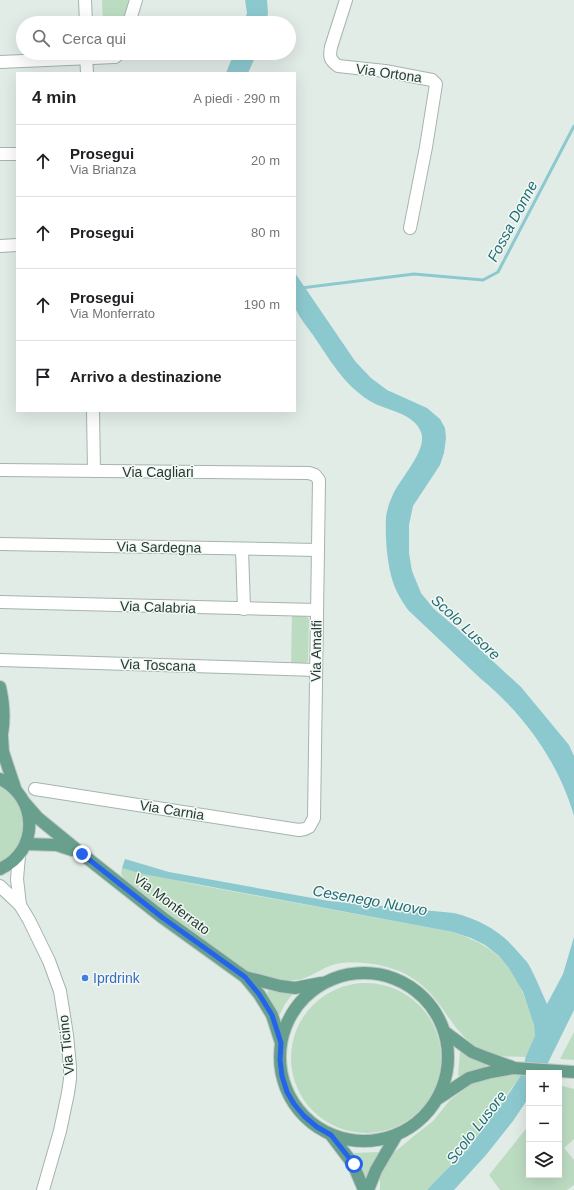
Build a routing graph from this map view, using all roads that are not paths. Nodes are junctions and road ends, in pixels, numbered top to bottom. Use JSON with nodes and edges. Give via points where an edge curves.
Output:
{"nodes":[{"id":1,"x":85,"y":0,"type":"edge"},
{"id":2,"x":136,"y":0,"type":"edge"},
{"id":3,"x":346,"y":0,"type":"edge"},
{"id":4,"x":86,"y":16,"type":"edge"},
{"id":5,"x":131,"y":16,"type":"edge"},
{"id":6,"x":29,"y":60,"type":"edge"},
{"id":7,"x":86,"y":60,"type":"edge"},
{"id":8,"x":0,"y":62,"type":"edge"},
{"id":9,"x":87,"y":72,"type":"edge"},
{"id":10,"x":0,"y":154,"type":"edge"},
{"id":11,"x":16,"y":154,"type":"edge"},
{"id":12,"x":410,"y":228,"type":"dead end"},
{"id":13,"x":0,"y":246,"type":"edge"},
{"id":14,"x":16,"y":246,"type":"edge"},
{"id":15,"x":93,"y":412,"type":"edge"},
{"id":16,"x":0,"y":470,"type":"edge"},
{"id":17,"x":94,"y":471,"type":"junction"},
{"id":18,"x":316,"y":475,"type":"joint"},
{"id":19,"x":0,"y":544,"type":"edge"},
{"id":20,"x":242,"y":549,"type":"junction"},
{"id":21,"x":318,"y":550,"type":"junction"},
{"id":22,"x":0,"y":602,"type":"edge"},
{"id":23,"x":244,"y":609,"type":"junction"},
{"id":24,"x":317,"y":610,"type":"junction"},
{"id":25,"x":0,"y":660,"type":"edge"},
{"id":26,"x":316,"y":670,"type":"junction"},
{"id":27,"x":0,"y":687,"type":"edge"},
{"id":28,"x":1,"y":740,"type":"edge"},
{"id":29,"x":0,"y":779,"type":"edge"},
{"id":30,"x":15,"y":788,"type":"junction"},
{"id":31,"x":35,"y":789,"type":"dead end"},
{"id":32,"x":24,"y":802,"type":"junction"},
{"id":33,"x":309,"y":828,"type":"joint"},
{"id":34,"x":26,"y":844,"type":"junction"},
{"id":35,"x":82,"y":854,"type":"junction"},
{"id":36,"x":18,"y":856,"type":"junction"},
{"id":37,"x":0,"y":869,"type":"edge"},
{"id":38,"x":0,"y":886,"type":"edge"},
{"id":39,"x":20,"y":905,"type":"junction"},
{"id":40,"x":245,"y":977,"type":"junction"},
{"id":41,"x":326,"y":982,"type":"junction"},
{"id":42,"x":445,"y":1032,"type":"junction"},
{"id":43,"x":281,"y":1043,"type":"junction"},
{"id":44,"x":518,"y":1068,"type":"junction"},
{"id":45,"x":574,"y":1072,"type":"edge"},
{"id":46,"x":439,"y":1098,"type":"junction"},
{"id":47,"x":331,"y":1135,"type":"junction"},
{"id":48,"x":396,"y":1136,"type":"junction"},
{"id":49,"x":43,"y":1190,"type":"edge"},
{"id":50,"x":364,"y":1190,"type":"edge"},
{"id":51,"x":368,"y":1190,"type":"edge"}],
"edges":[{"from":1,"to":4,"type":"street"},
{"from":2,"to":5,"type":"street"},
{"from":3,"to":12,"type":"street","name":"Via Ortona","via":[[331,47],[332,62],[338,66],[432,80],[436,84]]},
{"from":6,"to":8,"type":"street"},
{"from":7,"to":9,"type":"street"},
{"from":10,"to":11,"type":"street"},
{"from":13,"to":14,"type":"street"},
{"from":15,"to":17,"type":"street"},
{"from":16,"to":17,"type":"street","name":"Via Cagliari"},
{"from":17,"to":18,"type":"street","name":"Via Cagliari"},
{"from":18,"to":21,"type":"street","name":"Via Amalfi","via":[[319,480]]},
{"from":19,"to":20,"type":"street","name":"Via Sardegna"},
{"from":20,"to":21,"type":"street","name":"Via Sardegna"},
{"from":20,"to":23,"type":"street"},
{"from":21,"to":24,"type":"street","name":"Via Amalfi"},
{"from":22,"to":23,"type":"street","name":"Via Calabria"},
{"from":23,"to":24,"type":"street","name":"Via Calabria"},
{"from":24,"to":26,"type":"street","name":"Via Amalfi"},
{"from":25,"to":26,"type":"street","name":"Via Toscana"},
{"from":26,"to":33,"type":"street","name":"Via Amalfi","via":[[314,818]]},
{"from":27,"to":28,"type":"main road","via":[[3,706]]},
{"from":28,"to":30,"type":"main road"},
{"from":29,"to":30,"type":"main road"},
{"from":30,"to":32,"type":"main road"},
{"from":31,"to":33,"type":"street","name":"Via Carnia","via":[[300,830]]},
{"from":32,"to":34,"type":"main road","via":[[29,817]]},
{"from":32,"to":35,"type":"main road","name":"Via Monferrato","via":[[38,818]]},
{"from":34,"to":35,"type":"main road","name":"Via Monferrato","via":[[57,845]]},
{"from":34,"to":36,"type":"main road"},
{"from":35,"to":40,"type":"main road","name":"Via Monferrato","via":[[163,918]]},
{"from":36,"to":37,"type":"main road"},
{"from":36,"to":39,"type":"street","name":"Via Ticino"},
{"from":38,"to":39,"type":"street","name":"Via Ticino"},
{"from":39,"to":49,"type":"street","name":"Via Ticino","via":[[49,961],[60,991],[70,1067],[66,1107]]},
{"from":40,"to":41,"type":"main road","name":"Via Monferrato","via":[[295,988]]},
{"from":40,"to":43,"type":"main road","name":"Via Monferrato","via":[[272,1015]]},
{"from":41,"to":42,"type":"main road","via":[[355,973],[388,976],[407,984],[425,998]]},
{"from":41,"to":43,"type":"main road","via":[[310,993],[294,1011]]},
{"from":42,"to":44,"type":"main road","via":[[472,1052]]},
{"from":42,"to":46,"type":"main road","via":[[448,1066]]},
{"from":43,"to":47,"type":"main road","via":[[280,1060],[287,1092],[304,1116]]},
{"from":44,"to":45,"type":"main road"},
{"from":44,"to":46,"type":"main road","via":[[469,1078]]},
{"from":46,"to":48,"type":"main road","via":[[422,1119]]},
{"from":47,"to":48,"type":"main road","via":[[359,1142]]},
{"from":47,"to":50,"type":"main road","via":[[354,1164]]},
{"from":48,"to":51,"type":"main road","via":[[376,1170]]}]}
